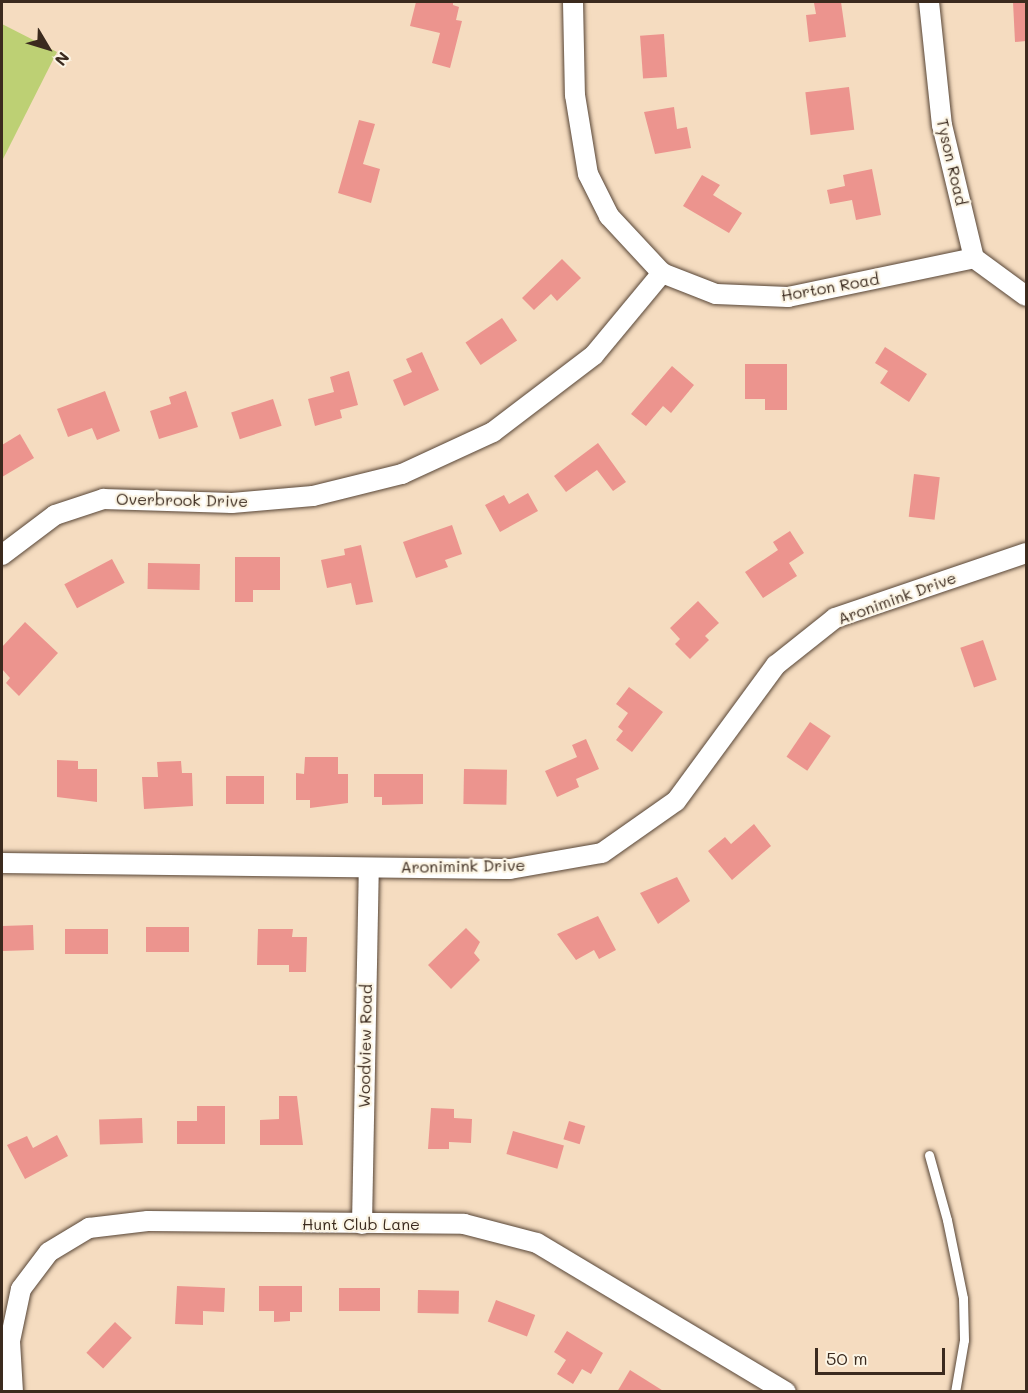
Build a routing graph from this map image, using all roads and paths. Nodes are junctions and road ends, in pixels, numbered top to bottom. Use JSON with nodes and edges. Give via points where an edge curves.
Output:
{"nodes":[{"id":1,"x":573,"y":2,"type":"edge"},
{"id":2,"x":929,"y":2,"type":"edge"},
{"id":3,"x":974,"y":258,"type":"junction"},
{"id":4,"x":662,"y":273,"type":"junction"},
{"id":5,"x":1026,"y":296,"type":"edge"},
{"id":6,"x":1026,"y":553,"type":"edge"},
{"id":7,"x":2,"y":555,"type":"edge"},
{"id":8,"x":2,"y":863,"type":"edge"},
{"id":9,"x":369,"y":868,"type":"junction"},
{"id":10,"x":929,"y":1155,"type":"dead end"},
{"id":11,"x":362,"y":1224,"type":"junction"},
{"id":12,"x":13,"y":1392,"type":"edge"},
{"id":13,"x":786,"y":1392,"type":"edge"},
{"id":14,"x":955,"y":1392,"type":"edge"}],
"edges":[{"from":1,"to":4,"type":"street","name":"Horton Road","via":[[575,95],[588,174],[609,216]]},
{"from":2,"to":3,"type":"street","name":"Tyson Road","via":[[942,124]]},
{"from":3,"to":4,"type":"street","name":"Horton Road","via":[[788,297],[716,294]]},
{"from":3,"to":5,"type":"street"},
{"from":4,"to":7,"type":"street","name":"Overbrook Drive","via":[[594,355],[493,432],[402,474],[312,496],[232,504],[103,499],[55,515]]},
{"from":6,"to":9,"type":"street","name":"Aronimink Drive","via":[[835,618],[776,664],[676,801],[602,853],[510,869]]},
{"from":8,"to":9,"type":"street","name":"Aronimink Drive"},
{"from":9,"to":11,"type":"street","name":"Woodview Road"},
{"from":10,"to":14,"type":"lane","via":[[963,1298],[964,1340]]},
{"from":11,"to":12,"type":"street","name":"Hunt Club Lane","via":[[148,1221],[89,1228],[49,1252],[21,1289],[10,1341]]},
{"from":11,"to":13,"type":"street","name":"Hunt Club Lane","via":[[464,1224],[537,1243]]}]}
